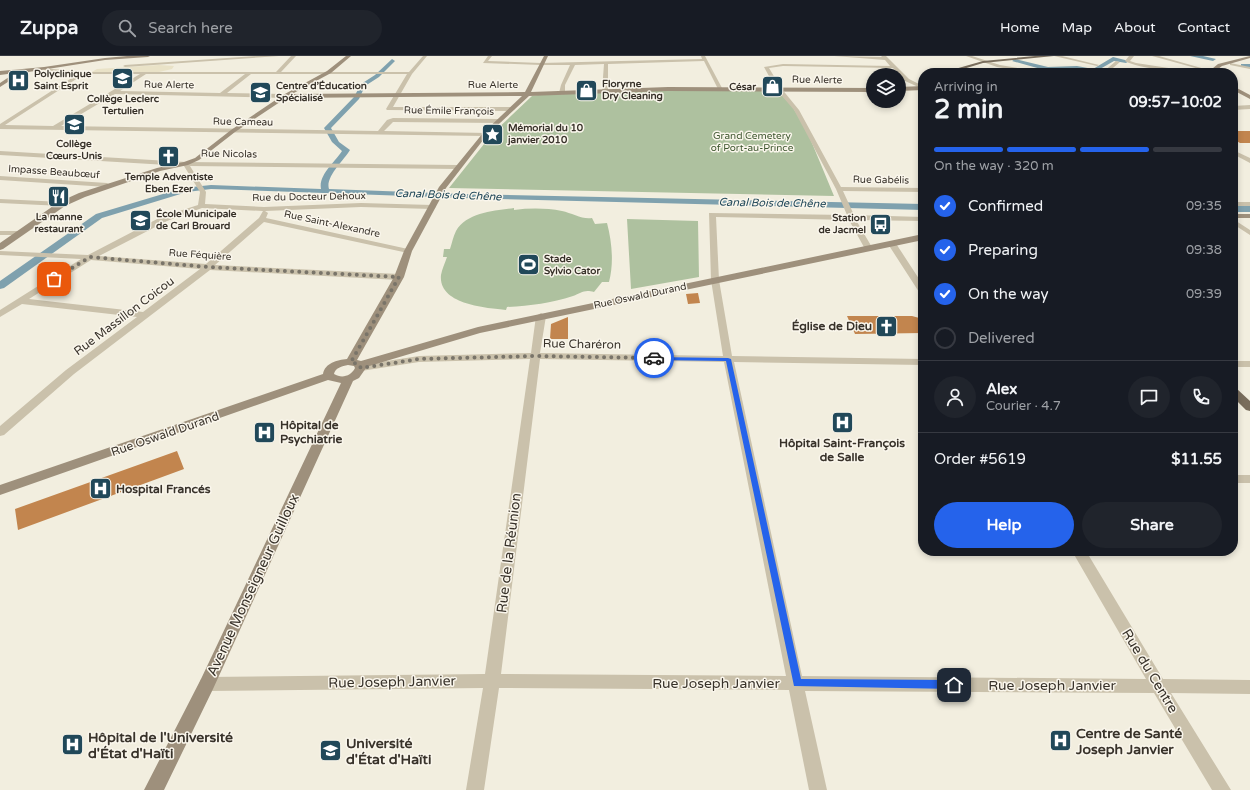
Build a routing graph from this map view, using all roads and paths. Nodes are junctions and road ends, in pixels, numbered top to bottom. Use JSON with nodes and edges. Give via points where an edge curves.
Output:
{"nodes":[{"id":1,"x":132,"y":56,"type":"edge"},
{"id":2,"x":148,"y":56,"type":"edge"},
{"id":3,"x":277,"y":56,"type":"edge"},
{"id":4,"x":294,"y":56,"type":"edge"},
{"id":5,"x":349,"y":56,"type":"edge"},
{"id":6,"x":425,"y":56,"type":"edge"},
{"id":7,"x":490,"y":56,"type":"edge"},
{"id":8,"x":546,"y":56,"type":"edge"},
{"id":9,"x":836,"y":56,"type":"edge"},
{"id":10,"x":968,"y":56,"type":"edge"},
{"id":11,"x":1052,"y":56,"type":"edge"},
{"id":12,"x":1056,"y":56,"type":"edge"},
{"id":13,"x":1131,"y":56,"type":"edge"},
{"id":14,"x":1154,"y":56,"type":"edge"},
{"id":15,"x":1227,"y":56,"type":"edge"},
{"id":16,"x":884,"y":57,"type":"edge"},
{"id":17,"x":118,"y":58,"type":"junction"},
{"id":18,"x":704,"y":58,"type":"edge"},
{"id":19,"x":1249,"y":61,"type":"edge"},
{"id":20,"x":983,"y":62,"type":"junction"},
{"id":21,"x":1118,"y":62,"type":"dead end"},
{"id":22,"x":1236,"y":62,"type":"junction"},
{"id":23,"x":606,"y":63,"type":"junction"},
{"id":24,"x":541,"y":64,"type":"junction"},
{"id":25,"x":572,"y":64,"type":"junction"},
{"id":26,"x":1100,"y":66,"type":"dead end"},
{"id":27,"x":109,"y":67,"type":"dead end"},
{"id":28,"x":116,"y":67,"type":"dead end"},
{"id":29,"x":894,"y":67,"type":"junction"},
{"id":30,"x":962,"y":68,"type":"edge"},
{"id":31,"x":1011,"y":68,"type":"edge"},
{"id":32,"x":1110,"y":68,"type":"edge"},
{"id":33,"x":1163,"y":68,"type":"edge"},
{"id":34,"x":1196,"y":68,"type":"edge"},
{"id":35,"x":1216,"y":68,"type":"edge"},
{"id":36,"x":1224,"y":68,"type":"edge"},
{"id":37,"x":1250,"y":68,"type":"edge"},
{"id":38,"x":44,"y":70,"type":"junction"},
{"id":39,"x":21,"y":71,"type":"junction"},
{"id":40,"x":278,"y":72,"type":"junction"},
{"id":41,"x":329,"y":72,"type":"junction"},
{"id":42,"x":410,"y":72,"type":"junction"},
{"id":43,"x":0,"y":73,"type":"edge"},
{"id":44,"x":83,"y":73,"type":"junction"},
{"id":45,"x":146,"y":73,"type":"junction"},
{"id":46,"x":250,"y":73,"type":"junction"},
{"id":47,"x":0,"y":85,"type":"edge"},
{"id":48,"x":918,"y":86,"type":"edge"},
{"id":49,"x":720,"y":88,"type":"junction"},
{"id":50,"x":918,"y":88,"type":"edge"},
{"id":51,"x":779,"y":89,"type":"junction"},
{"id":52,"x":906,"y":89,"type":"edge"},
{"id":53,"x":866,"y":90,"type":"edge"},
{"id":54,"x":605,"y":91,"type":"junction"},
{"id":55,"x":1238,"y":91,"type":"edge"},
{"id":56,"x":112,"y":92,"type":"junction"},
{"id":57,"x":562,"y":93,"type":"junction"},
{"id":58,"x":528,"y":94,"type":"junction"},
{"id":59,"x":1238,"y":94,"type":"edge"},
{"id":60,"x":221,"y":95,"type":"junction"},
{"id":61,"x":396,"y":95,"type":"junction"},
{"id":62,"x":285,"y":96,"type":"junction"},
{"id":63,"x":1250,"y":98,"type":"edge"},
{"id":64,"x":1250,"y":107,"type":"edge"},
{"id":65,"x":1238,"y":108,"type":"edge"},
{"id":66,"x":512,"y":109,"type":"junction"},
{"id":67,"x":499,"y":121,"type":"junction"},
{"id":68,"x":0,"y":127,"type":"edge"},
{"id":69,"x":54,"y":128,"type":"junction"},
{"id":70,"x":233,"y":131,"type":"junction"},
{"id":71,"x":380,"y":132,"type":"junction"},
{"id":72,"x":485,"y":134,"type":"junction"},
{"id":73,"x":0,"y":153,"type":"edge"},
{"id":74,"x":1238,"y":155,"type":"edge"},
{"id":75,"x":1250,"y":161,"type":"edge"},
{"id":76,"x":186,"y":164,"type":"junction"},
{"id":77,"x":458,"y":167,"type":"junction"},
{"id":78,"x":0,"y":178,"type":"edge"},
{"id":79,"x":107,"y":185,"type":"junction"},
{"id":80,"x":839,"y":189,"type":"junction"},
{"id":81,"x":918,"y":190,"type":"edge"},
{"id":82,"x":0,"y":201,"type":"edge"},
{"id":83,"x":62,"y":204,"type":"junction"},
{"id":84,"x":1238,"y":204,"type":"edge"},
{"id":85,"x":1250,"y":204,"type":"edge"},
{"id":86,"x":201,"y":206,"type":"junction"},
{"id":87,"x":432,"y":208,"type":"junction"},
{"id":88,"x":264,"y":209,"type":"junction"},
{"id":89,"x":1238,"y":216,"type":"edge"},
{"id":90,"x":1250,"y":216,"type":"edge"},
{"id":91,"x":851,"y":217,"type":"junction"},
{"id":92,"x":262,"y":219,"type":"junction"},
{"id":93,"x":918,"y":219,"type":"edge"},
{"id":94,"x":1238,"y":225,"type":"edge"},
{"id":95,"x":0,"y":233,"type":"edge"},
{"id":96,"x":19,"y":233,"type":"junction"},
{"id":97,"x":1250,"y":233,"type":"edge"},
{"id":98,"x":918,"y":238,"type":"edge"},
{"id":99,"x":892,"y":244,"type":"junction"},
{"id":100,"x":0,"y":248,"type":"edge"},
{"id":101,"x":869,"y":249,"type":"junction"},
{"id":102,"x":408,"y":250,"type":"junction"},
{"id":103,"x":0,"y":253,"type":"edge"},
{"id":104,"x":90,"y":257,"type":"junction"},
{"id":105,"x":208,"y":267,"type":"junction"},
{"id":106,"x":399,"y":277,"type":"junction"},
{"id":107,"x":716,"y":280,"type":"junction"},
{"id":108,"x":918,"y":284,"type":"edge"},
{"id":109,"x":19,"y":301,"type":"junction"},
{"id":110,"x":0,"y":314,"type":"edge"},
{"id":111,"x":146,"y":314,"type":"junction"},
{"id":112,"x":541,"y":316,"type":"junction"},
{"id":113,"x":535,"y":356,"type":"junction"},
{"id":114,"x":728,"y":359,"type":"junction"},
{"id":115,"x":918,"y":362,"type":"edge"},
{"id":116,"x":1238,"y":364,"type":"edge"},
{"id":117,"x":1250,"y":364,"type":"edge"},
{"id":118,"x":357,"y":365,"type":"junction"},
{"id":119,"x":329,"y":376,"type":"junction"},
{"id":120,"x":349,"y":378,"type":"junction"},
{"id":121,"x":1238,"y":396,"type":"edge"},
{"id":122,"x":1250,"y":407,"type":"edge"},
{"id":123,"x":0,"y":432,"type":"edge"},
{"id":124,"x":1238,"y":478,"type":"edge"},
{"id":125,"x":1250,"y":479,"type":"edge"},
{"id":126,"x":0,"y":490,"type":"edge"},
{"id":127,"x":1082,"y":556,"type":"edge"},
{"id":128,"x":492,"y":681,"type":"junction"},
{"id":129,"x":797,"y":683,"type":"junction"},
{"id":130,"x":207,"y":684,"type":"junction"},
{"id":131,"x":1158,"y":686,"type":"junction"},
{"id":132,"x":1250,"y":687,"type":"edge"},
{"id":133,"x":154,"y":790,"type":"edge"},
{"id":134,"x":475,"y":790,"type":"edge"},
{"id":135,"x":818,"y":790,"type":"edge"},
{"id":136,"x":1222,"y":790,"type":"edge"}],
"edges":[{"from":1,"to":17,"type":"street"},
{"from":2,"to":17,"type":"street"},
{"from":3,"to":28,"type":"street"},
{"from":4,"to":40,"type":"street"},
{"from":5,"to":41,"type":"street"},
{"from":6,"to":42,"type":"street"},
{"from":7,"to":24,"type":"street","via":[[485,62]]},
{"from":8,"to":24,"type":"street"},
{"from":9,"to":16,"type":"street"},
{"from":10,"to":20,"type":"street"},
{"from":11,"to":20,"type":"main road"},
{"from":12,"to":26,"type":"street"},
{"from":13,"to":33,"type":"street","via":[[1127,61]]},
{"from":14,"to":34,"type":"street"},
{"from":15,"to":22,"type":"street"},
{"from":16,"to":29,"type":"street"},
{"from":17,"to":38,"type":"street"},
{"from":18,"to":23,"type":"street"},
{"from":18,"to":49,"type":"street"},
{"from":19,"to":22,"type":"street"},
{"from":20,"to":30,"type":"main road"},
{"from":20,"to":31,"type":"street"},
{"from":21,"to":32,"type":"street"},
{"from":22,"to":35,"type":"street"},
{"from":22,"to":36,"type":"street"},
{"from":22,"to":37,"type":"street"},
{"from":23,"to":25,"type":"street"},
{"from":23,"to":54,"type":"street"},
{"from":24,"to":25,"type":"street"},
{"from":24,"to":58,"type":"street"},
{"from":25,"to":57,"type":"street"},
{"from":27,"to":38,"type":"street"},
{"from":29,"to":48,"type":"street","via":[[907,80]]},
{"from":29,"to":51,"type":"street","via":[[766,67]]},
{"from":38,"to":39,"type":"street"},
{"from":38,"to":44,"type":"street"},
{"from":39,"to":43,"type":"street"},
{"from":39,"to":47,"type":"street"},
{"from":40,"to":41,"type":"street"},
{"from":40,"to":46,"type":"street"},
{"from":41,"to":42,"type":"street"},
{"from":41,"to":62,"type":"street"},
{"from":42,"to":61,"type":"street"},
{"from":44,"to":45,"type":"street"},
{"from":44,"to":68,"type":"street"},
{"from":45,"to":46,"type":"street"},
{"from":45,"to":56,"type":"street"},
{"from":46,"to":60,"type":"street"},
{"from":49,"to":51,"type":"street","name":"Rue Alerte"},
{"from":49,"to":54,"type":"street","name":"Rue Alerte"},
{"from":50,"to":52,"type":"street"},
{"from":51,"to":53,"type":"street","name":"Rue Alerte"},
{"from":51,"to":80,"type":"street","via":[[796,110]]},
{"from":54,"to":57,"type":"street","name":"Rue Alerte"},
{"from":55,"to":63,"type":"street"},
{"from":56,"to":60,"type":"street","name":"Rue Alerte"},
{"from":56,"to":69,"type":"street"},
{"from":57,"to":58,"type":"street","name":"Rue Alerte"},
{"from":58,"to":61,"type":"street","name":"Rue Alerte"},
{"from":58,"to":66,"type":"street"},
{"from":59,"to":63,"type":"street"},
{"from":60,"to":62,"type":"street","name":"Rue Alerte"},
{"from":61,"to":62,"type":"street","name":"Rue Alerte"},
{"from":61,"to":66,"type":"street","via":[[389,109]]},
{"from":62,"to":70,"type":"street"},
{"from":64,"to":65,"type":"street"},
{"from":66,"to":67,"type":"street"},
{"from":67,"to":71,"type":"street","name":"Rue Émile François","via":[[393,120]]},
{"from":67,"to":72,"type":"street"},
{"from":68,"to":69,"type":"street","name":"Rue Cameau"},
{"from":69,"to":70,"type":"street","name":"Rue Cameau"},
{"from":70,"to":71,"type":"street","name":"Rue Cameau"},
{"from":70,"to":76,"type":"street","via":[[197,159]]},
{"from":71,"to":72,"type":"street","name":"Rue Cameau"},
{"from":72,"to":77,"type":"street"},
{"from":73,"to":76,"type":"street","name":"Rue Nicolas"},
{"from":74,"to":75,"type":"street"},
{"from":76,"to":77,"type":"street","name":"Rue Nicolas"},
{"from":76,"to":79,"type":"street","via":[[159,169]]},
{"from":76,"to":86,"type":"street","via":[[203,192]]},
{"from":77,"to":87,"type":"street"},
{"from":78,"to":79,"type":"street","name":"Impasse Beaubœuf"},
{"from":79,"to":83,"type":"street"},
{"from":80,"to":81,"type":"street","name":"Rue Gabélis"},
{"from":80,"to":91,"type":"street"},
{"from":82,"to":83,"type":"street"},
{"from":83,"to":96,"type":"street"},
{"from":84,"to":85,"type":"street"},
{"from":86,"to":88,"type":"street","name":"Rue du Docteur Dehoux"},
{"from":86,"to":104,"type":"street","via":[[164,219]]},
{"from":87,"to":88,"type":"street","name":"Rue du Docteur Dehoux","via":[[361,205]]},
{"from":87,"to":102,"type":"street"},
{"from":88,"to":92,"type":"street"},
{"from":89,"to":90,"type":"street"},
{"from":91,"to":93,"type":"street"},
{"from":91,"to":101,"type":"street"},
{"from":91,"to":107,"type":"street","via":[[712,215]]},
{"from":92,"to":102,"type":"street","name":"Rue Saint-Alexandre"},
{"from":92,"to":105,"type":"street","name":"Rue Massillon Coicou"},
{"from":94,"to":97,"type":"street"},
{"from":95,"to":96,"type":"street"},
{"from":96,"to":100,"type":"street"},
{"from":98,"to":99,"type":"street","name":"Rue Oswald Durand"},
{"from":99,"to":101,"type":"street","name":"Rue Oswald Durand"},
{"from":99,"to":108,"type":"street"},
{"from":101,"to":107,"type":"street","name":"Rue Oswald Durand"},
{"from":102,"to":106,"type":"street"},
{"from":103,"to":104,"type":"street","name":"Rue Féquière"},
{"from":104,"to":105,"type":"street","name":"Rue Féquière"},
{"from":104,"to":109,"type":"street"},
{"from":105,"to":106,"type":"street","name":"Rue Féquière"},
{"from":105,"to":111,"type":"street","name":"Rue Massillon Coicou"},
{"from":106,"to":118,"type":"street"},
{"from":107,"to":112,"type":"street","name":"Rue Oswald Durand"},
{"from":107,"to":114,"type":"street"},
{"from":109,"to":110,"type":"street"},
{"from":109,"to":111,"type":"street"},
{"from":111,"to":123,"type":"street","name":"Rue Massillon Coicou","via":[[70,372]]},
{"from":112,"to":113,"type":"street","name":"Rue de la Réunion"},
{"from":112,"to":118,"type":"street","name":"Rue Oswald Durand","via":[[478,330]]},
{"from":113,"to":114,"type":"street","name":"Rue Charéron"},
{"from":113,"to":118,"type":"street","name":"Rue Charéron","via":[[419,359]]},
{"from":113,"to":128,"type":"street","name":"Rue de la Réunion"},
{"from":114,"to":115,"type":"street","name":"Rue Charéron"},
{"from":114,"to":129,"type":"street"},
{"from":116,"to":117,"type":"street"},
{"from":118,"to":119,"type":"street","name":"Rue Oswald Durand","via":[[341,363],[332,367]]},
{"from":118,"to":120,"type":"street","via":[[358,374]]},
{"from":119,"to":120,"type":"street","via":[[339,380]]},
{"from":119,"to":126,"type":"street","name":"Rue Oswald Durand"},
{"from":120,"to":130,"type":"street","name":"Avenue Monseigneur Guilloux"},
{"from":121,"to":122,"type":"main road"},
{"from":124,"to":125,"type":"street"},
{"from":127,"to":131,"type":"street","name":"Rue du Centre"},
{"from":128,"to":129,"type":"street","name":"Rue Joseph Janvier"},
{"from":128,"to":130,"type":"street","name":"Rue Joseph Janvier"},
{"from":128,"to":134,"type":"street","name":"Rue de la Réunion"},
{"from":129,"to":131,"type":"street","name":"Rue Joseph Janvier"},
{"from":129,"to":135,"type":"street"},
{"from":130,"to":133,"type":"street","name":"Avenue Monseigneur Guilloux"},
{"from":131,"to":132,"type":"street","name":"Rue Joseph Janvier"},
{"from":131,"to":136,"type":"street","name":"Rue du Centre"}]}
